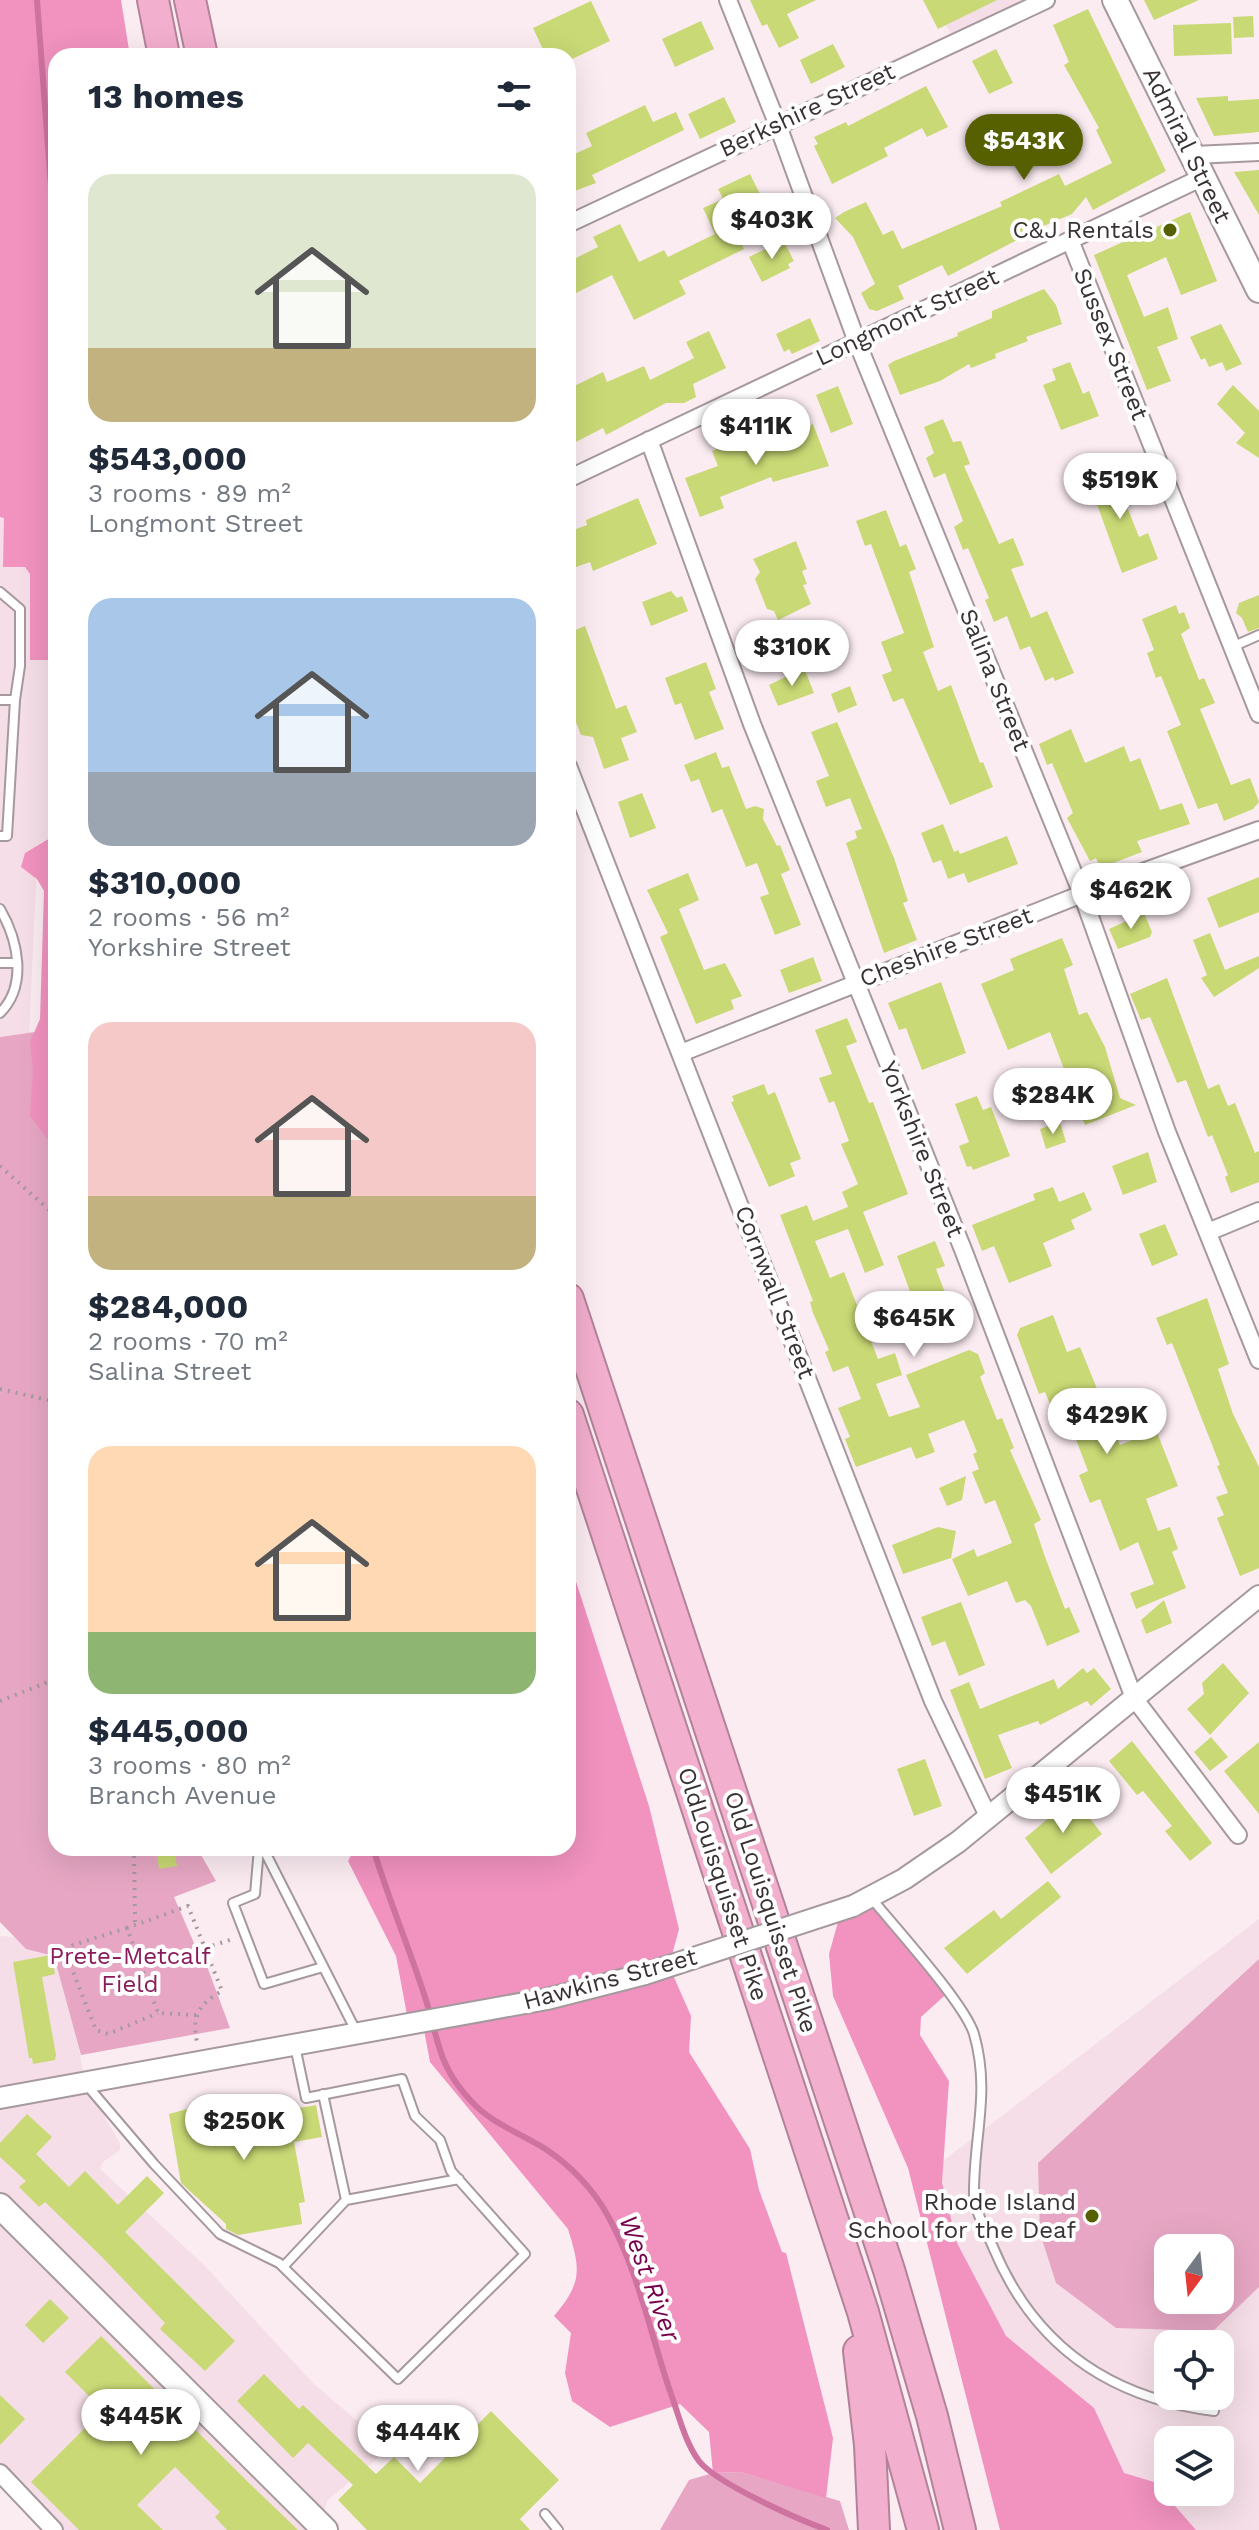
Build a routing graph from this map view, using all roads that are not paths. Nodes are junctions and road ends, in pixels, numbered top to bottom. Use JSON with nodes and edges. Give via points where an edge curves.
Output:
{"nodes":[{"id":1,"x":153,"y":0,"type":"edge"},
{"id":2,"x":190,"y":0,"type":"edge"},
{"id":3,"x":728,"y":0,"type":"edge"},
{"id":4,"x":1046,"y":0,"type":"edge"},
{"id":5,"x":1115,"y":0,"type":"edge"},
{"id":6,"x":162,"y":48,"type":"edge"},
{"id":7,"x":200,"y":48,"type":"edge"},
{"id":8,"x":777,"y":123,"type":"junction"},
{"id":9,"x":1259,"y":152,"type":"edge"},
{"id":10,"x":1198,"y":166,"type":"junction"},
{"id":11,"x":576,"y":220,"type":"edge"},
{"id":12,"x":1070,"y":240,"type":"junction"},
{"id":13,"x":1259,"y":290,"type":"edge"},
{"id":14,"x":857,"y":342,"type":"junction"},
{"id":15,"x":649,"y":440,"type":"junction"},
{"id":16,"x":576,"y":475,"type":"edge"},
{"id":17,"x":0,"y":592,"type":"edge"},
{"id":18,"x":1259,"y":635,"type":"edge"},
{"id":19,"x":1232,"y":647,"type":"junction"},
{"id":20,"x":0,"y":700,"type":"edge"},
{"id":21,"x":15,"y":700,"type":"junction"},
{"id":22,"x":1259,"y":714,"type":"edge"},
{"id":23,"x":576,"y":786,"type":"edge"},
{"id":24,"x":1259,"y":830,"type":"edge"},
{"id":25,"x":0,"y":836,"type":"edge"},
{"id":26,"x":1082,"y":894,"type":"junction"},
{"id":27,"x":0,"y":909,"type":"edge"},
{"id":28,"x":0,"y":963,"type":"edge"},
{"id":29,"x":17,"y":963,"type":"junction"},
{"id":30,"x":854,"y":982,"type":"junction"},
{"id":31,"x":0,"y":1013,"type":"edge"},
{"id":32,"x":681,"y":1053,"type":"junction"},
{"id":33,"x":1259,"y":1211,"type":"edge"},
{"id":34,"x":1208,"y":1232,"type":"junction"},
{"id":35,"x":576,"y":1323,"type":"edge"},
{"id":36,"x":1259,"y":1360,"type":"edge"},
{"id":37,"x":576,"y":1439,"type":"edge"},
{"id":38,"x":1259,"y":1596,"type":"edge"},
{"id":39,"x":1134,"y":1698,"type":"junction"},
{"id":40,"x":988,"y":1816,"type":"junction"},
{"id":41,"x":1238,"y":1835,"type":"dead end"},
{"id":42,"x":260,"y":1856,"type":"edge"},
{"id":43,"x":265,"y":1856,"type":"edge"},
{"id":44,"x":862,"y":1901,"type":"junction"},
{"id":45,"x":323,"y":1967,"type":"junction"},
{"id":46,"x":357,"y":2033,"type":"junction"},
{"id":47,"x":295,"y":2045,"type":"junction"},
{"id":48,"x":84,"y":2083,"type":"junction"},
{"id":49,"x":323,"y":2094,"type":"junction"},
{"id":50,"x":0,"y":2098,"type":"edge"},
{"id":51,"x":459,"y":2179,"type":"junction"},
{"id":52,"x":346,"y":2200,"type":"junction"},
{"id":53,"x":0,"y":2206,"type":"edge"},
{"id":54,"x":848,"y":2266,"type":"junction"},
{"id":55,"x":283,"y":2267,"type":"junction"},
{"id":56,"x":1214,"y":2411,"type":"dead end"},
{"id":57,"x":0,"y":2473,"type":"edge"},
{"id":58,"x":545,"y":2514,"type":"dead end"},
{"id":59,"x":54,"y":2530,"type":"edge"},
{"id":60,"x":325,"y":2530,"type":"edge"},
{"id":61,"x":558,"y":2530,"type":"edge"},
{"id":62,"x":874,"y":2530,"type":"edge"},
{"id":63,"x":923,"y":2530,"type":"edge"},
{"id":64,"x":960,"y":2530,"type":"edge"}],
"edges":[{"from":1,"to":6,"type":"highway"},
{"from":2,"to":7,"type":"highway"},
{"from":3,"to":8,"type":"street","name":"Salina Street"},
{"from":4,"to":8,"type":"street","name":"Berkshire Street"},
{"from":5,"to":10,"type":"main road","name":"Admiral Street"},
{"from":8,"to":11,"type":"street","name":"Berkshire Street"},
{"from":8,"to":14,"type":"street","name":"Salina Street"},
{"from":9,"to":10,"type":"street"},
{"from":10,"to":12,"type":"street","name":"Longmont Street"},
{"from":10,"to":13,"type":"main road","name":"Admiral Street"},
{"from":12,"to":14,"type":"street","name":"Longmont Street"},
{"from":12,"to":19,"type":"street","name":"Sussex Street"},
{"from":14,"to":15,"type":"street","name":"Longmont Street"},
{"from":14,"to":26,"type":"street","name":"Salina Street"},
{"from":15,"to":16,"type":"street","name":"Longmont Street"},
{"from":15,"to":30,"type":"street","name":"Yorkshire Street","via":[[752,724]]},
{"from":17,"to":21,"type":"lane","via":[[20,609]]},
{"from":18,"to":19,"type":"lane"},
{"from":19,"to":22,"type":"street","name":"Sussex Street"},
{"from":20,"to":21,"type":"lane"},
{"from":21,"to":25,"type":"lane","via":[[7,836]]},
{"from":23,"to":32,"type":"street","name":"Cornwall Street"},
{"from":24,"to":26,"type":"street","name":"Cheshire Street"},
{"from":26,"to":30,"type":"street","name":"Cheshire Street"},
{"from":26,"to":34,"type":"street","name":"Salina Street"},
{"from":27,"to":29,"type":"lane","via":[[12,930]]},
{"from":28,"to":29,"type":"lane"},
{"from":29,"to":31,"type":"lane","via":[[15,992]]},
{"from":30,"to":32,"type":"street","name":"Cheshire Street"},
{"from":30,"to":39,"type":"street","name":"Yorkshire Street","via":[[1045,1458]]},
{"from":32,"to":40,"type":"street","name":"Cornwall Street","via":[[933,1701]]},
{"from":33,"to":34,"type":"street"},
{"from":34,"to":36,"type":"street","name":"Salina Street"},
{"from":35,"to":64,"type":"highway","name":"Old Louisquisset Pike","via":[[889,2270]]},
{"from":37,"to":54,"type":"highway","name":"OldLouisquisset Pike"},
{"from":38,"to":39,"type":"street","name":"Hawkins Street"},
{"from":39,"to":40,"type":"street","name":"Hawkins Street"},
{"from":39,"to":41,"type":"street","name":"Yorkshire Street"},
{"from":40,"to":44,"type":"street","name":"Hawkins Street","via":[[904,1879]]},
{"from":42,"to":45,"type":"lane","via":[[255,1894],[233,1903],[264,1984]]},
{"from":43,"to":45,"type":"lane"},
{"from":44,"to":46,"type":"street","name":"Hawkins Street","bridge":true,"via":[[581,1991]]},
{"from":44,"to":56,"type":"lane","via":[[973,2030],[984,2075],[974,2200],[1006,2278],[1049,2335],[1080,2363],[1114,2384],[1168,2405]]},
{"from":45,"to":46,"type":"lane"},
{"from":46,"to":47,"type":"street","name":"Hawkins Street"},
{"from":47,"to":48,"type":"street","name":"Hawkins Street"},
{"from":47,"to":49,"type":"lane","via":[[306,2098]]},
{"from":48,"to":50,"type":"street","name":"Hawkins Street"},
{"from":48,"to":55,"type":"lane","via":[[220,2234]]},
{"from":49,"to":51,"type":"lane","via":[[402,2079],[415,2116],[440,2140]]},
{"from":49,"to":52,"type":"lane"},
{"from":51,"to":52,"type":"lane"},
{"from":51,"to":55,"type":"lane","via":[[525,2254],[398,2379]]},
{"from":52,"to":55,"type":"lane"},
{"from":53,"to":60,"type":"main road"},
{"from":54,"to":62,"type":"highway","via":[[868,2418]]},
{"from":54,"to":63,"type":"highway"},
{"from":57,"to":59,"type":"street"},
{"from":58,"to":61,"type":"lane"}]}
